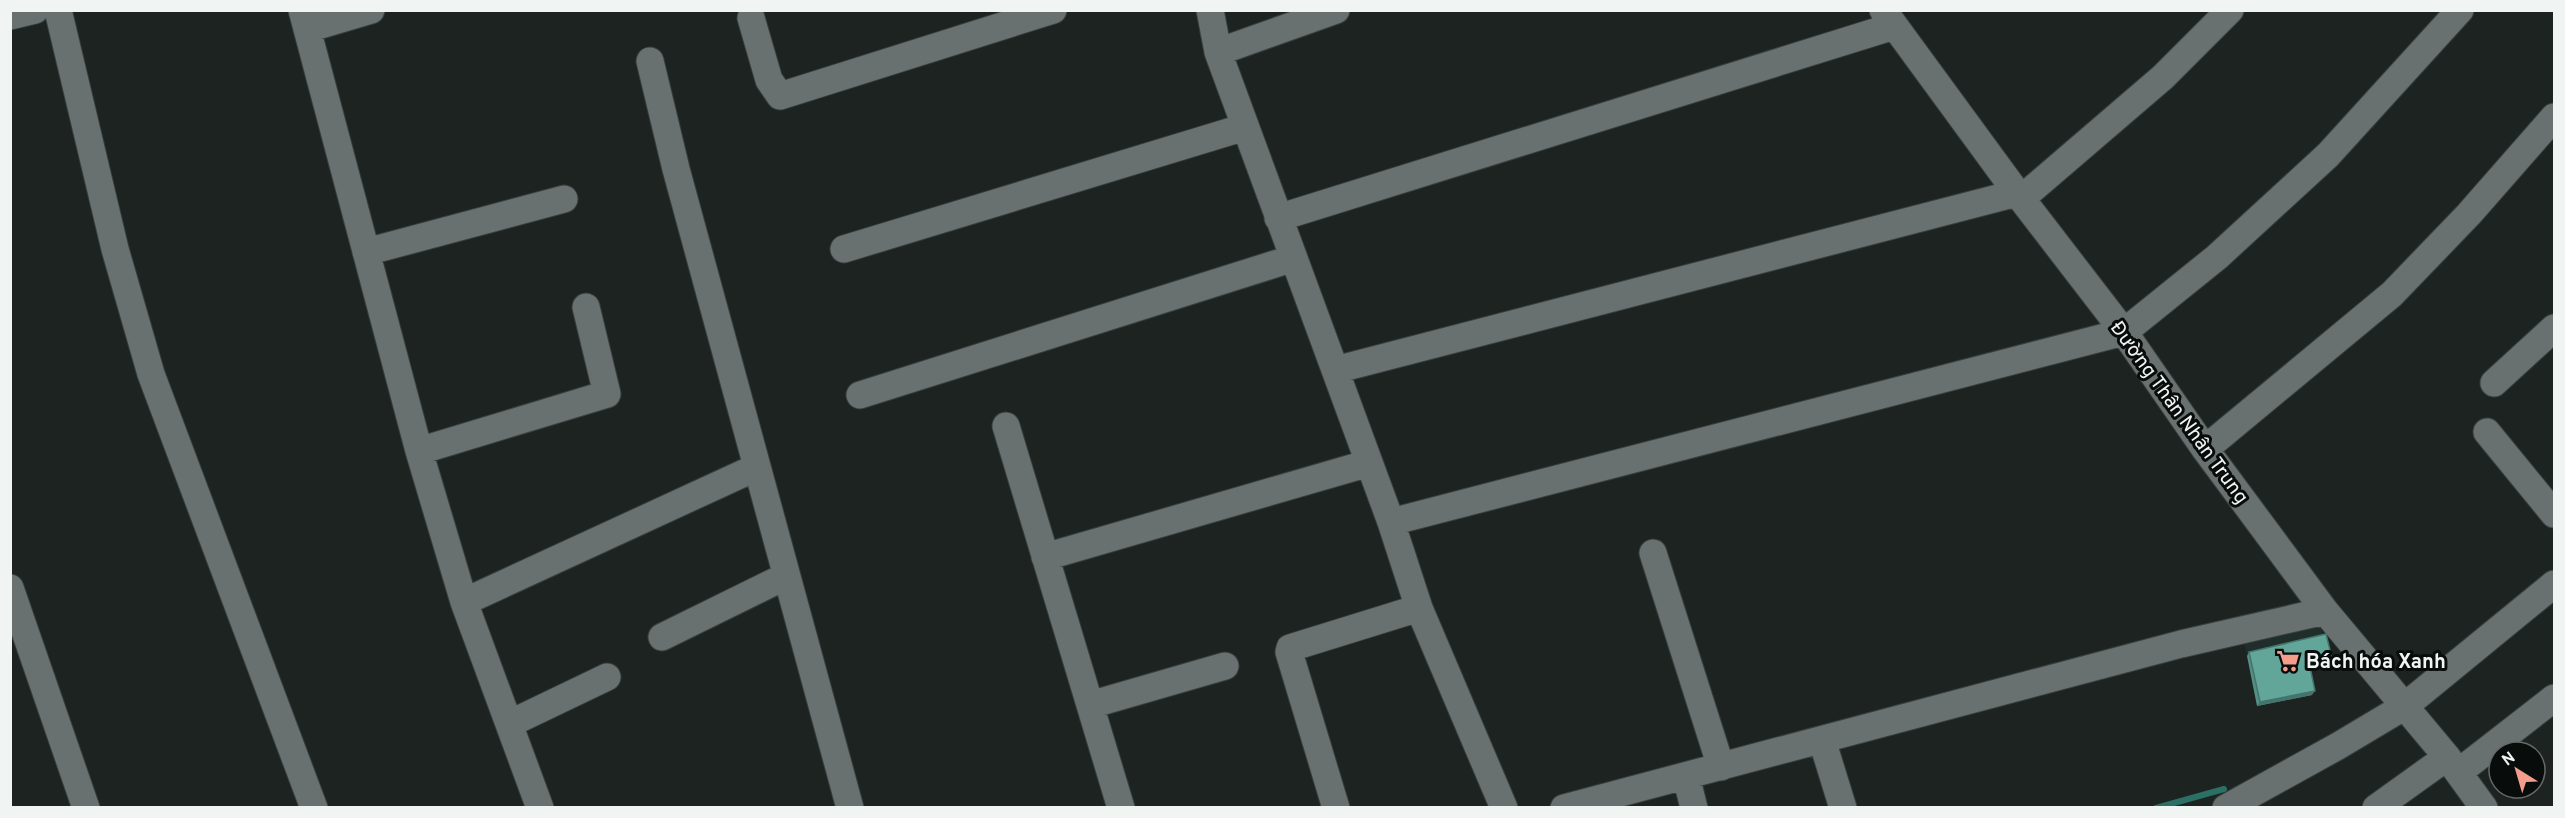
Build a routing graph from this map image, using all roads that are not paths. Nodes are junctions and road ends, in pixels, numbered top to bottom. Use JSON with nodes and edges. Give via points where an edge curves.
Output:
{"nodes":[{"id":1,"x":35,"y":10,"type":"edge"},
{"id":2,"x":58,"y":10,"type":"edge"},
{"id":3,"x":371,"y":10,"type":"edge"},
{"id":4,"x":1053,"y":10,"type":"edge"},
{"id":5,"x":1210,"y":10,"type":"edge"},
{"id":6,"x":1336,"y":10,"type":"edge"},
{"id":7,"x":2230,"y":10,"type":"edge"},
{"id":8,"x":2460,"y":10,"type":"edge"},
{"id":9,"x":10,"y":16,"type":"edge"},
{"id":10,"x":751,"y":18,"type":"dead end"},
{"id":11,"x":1889,"y":18,"type":"edge"},
{"id":12,"x":305,"y":20,"type":"edge"},
{"id":13,"x":1218,"y":52,"type":"junction"},
{"id":14,"x":650,"y":61,"type":"dead end"},
{"id":15,"x":2554,"y":117,"type":"edge"},
{"id":16,"x":1245,"y":127,"type":"junction"},
{"id":17,"x":2020,"y":196,"type":"junction"},
{"id":18,"x":564,"y":199,"type":"dead end"},
{"id":19,"x":1278,"y":218,"type":"junction"},
{"id":20,"x":844,"y":249,"type":"dead end"},
{"id":21,"x":366,"y":252,"type":"junction"},
{"id":22,"x":1294,"y":258,"type":"junction"},
{"id":23,"x":586,"y":307,"type":"dead end"},
{"id":24,"x":2124,"y":332,"type":"junction"},
{"id":25,"x":2550,"y":342,"type":"edge"},
{"id":26,"x":1335,"y":370,"type":"junction"},
{"id":27,"x":2494,"y":383,"type":"dead end"},
{"id":28,"x":860,"y":395,"type":"dead end"},
{"id":29,"x":1006,"y":426,"type":"dead end"},
{"id":30,"x":2487,"y":432,"type":"dead end"},
{"id":31,"x":2205,"y":449,"type":"junction"},
{"id":32,"x":418,"y":451,"type":"junction"},
{"id":33,"x":1369,"y":463,"type":"junction"},
{"id":34,"x":757,"y":467,"type":"junction"},
{"id":35,"x":2554,"y":514,"type":"edge"},
{"id":36,"x":1391,"y":522,"type":"junction"},
{"id":37,"x":1653,"y":553,"type":"dead end"},
{"id":38,"x":1046,"y":557,"type":"junction"},
{"id":39,"x":786,"y":576,"type":"junction"},
{"id":40,"x":2554,"y":584,"type":"edge"},
{"id":41,"x":10,"y":588,"type":"edge"},
{"id":42,"x":464,"y":602,"type":"junction"},
{"id":43,"x":1419,"y":608,"type":"junction"},
{"id":44,"x":2325,"y":611,"type":"junction"},
{"id":45,"x":662,"y":637,"type":"dead end"},
{"id":46,"x":1225,"y":666,"type":"dead end"},
{"id":47,"x":607,"y":677,"type":"dead end"},
{"id":48,"x":2554,"y":698,"type":"edge"},
{"id":49,"x":1090,"y":705,"type":"junction"},
{"id":50,"x":2405,"y":706,"type":"junction"},
{"id":51,"x":509,"y":724,"type":"junction"},
{"id":52,"x":1821,"y":740,"type":"junction"},
{"id":53,"x":2453,"y":764,"type":"junction"},
{"id":54,"x":1721,"y":767,"type":"junction"},
{"id":55,"x":1686,"y":776,"type":"junction"},
{"id":56,"x":87,"y":807,"type":"edge"},
{"id":57,"x":314,"y":807,"type":"edge"},
{"id":58,"x":540,"y":807,"type":"edge"},
{"id":59,"x":850,"y":807,"type":"edge"},
{"id":60,"x":1121,"y":807,"type":"edge"},
{"id":61,"x":1336,"y":807,"type":"edge"},
{"id":62,"x":1504,"y":807,"type":"edge"},
{"id":63,"x":1564,"y":807,"type":"edge"},
{"id":64,"x":1694,"y":807,"type":"edge"},
{"id":65,"x":1843,"y":807,"type":"edge"},
{"id":66,"x":2226,"y":807,"type":"edge"},
{"id":67,"x":2376,"y":807,"type":"edge"},
{"id":68,"x":2484,"y":807,"type":"edge"}],
"edges":[{"from":1,"to":9,"type":"street"},
{"from":2,"to":57,"type":"street","via":[[115,249],[151,374]]},
{"from":3,"to":12,"type":"street"},
{"from":4,"to":10,"type":"street","via":[[780,96],[769,80]]},
{"from":5,"to":13,"type":"street"},
{"from":6,"to":13,"type":"street"},
{"from":7,"to":17,"type":"street","via":[[2163,77]]},
{"from":8,"to":24,"type":"street","via":[[2295,187]]},
{"from":11,"to":17,"type":"street","name":"Đường Thân Nhân Trung"},
{"from":11,"to":19,"type":"street"},
{"from":12,"to":21,"type":"street"},
{"from":13,"to":16,"type":"street"},
{"from":14,"to":34,"type":"street"},
{"from":15,"to":31,"type":"street","via":[[2392,294]]},
{"from":16,"to":19,"type":"street"},
{"from":16,"to":20,"type":"street"},
{"from":17,"to":24,"type":"street","name":"Đường Thân Nhân Trung"},
{"from":17,"to":26,"type":"street"},
{"from":18,"to":21,"type":"street"},
{"from":19,"to":22,"type":"street"},
{"from":21,"to":32,"type":"street"},
{"from":22,"to":26,"type":"street"},
{"from":22,"to":28,"type":"street"},
{"from":23,"to":32,"type":"street","via":[[607,394]]},
{"from":24,"to":31,"type":"street","name":"Đường Thân Nhân Trung"},
{"from":24,"to":36,"type":"street"},
{"from":25,"to":27,"type":"street"},
{"from":26,"to":33,"type":"street"},
{"from":29,"to":38,"type":"street"},
{"from":30,"to":35,"type":"street"},
{"from":31,"to":44,"type":"street","name":"Đường Thân Nhân Trung"},
{"from":32,"to":42,"type":"street"},
{"from":33,"to":36,"type":"street"},
{"from":33,"to":38,"type":"street"},
{"from":34,"to":39,"type":"street"},
{"from":34,"to":42,"type":"street"},
{"from":36,"to":43,"type":"street"},
{"from":37,"to":54,"type":"street"},
{"from":38,"to":49,"type":"street"},
{"from":39,"to":45,"type":"street"},
{"from":39,"to":59,"type":"street"},
{"from":40,"to":50,"type":"street"},
{"from":41,"to":56,"type":"street"},
{"from":42,"to":51,"type":"street"},
{"from":43,"to":61,"type":"street","via":[[1290,648],[1288,652]]},
{"from":43,"to":62,"type":"street"},
{"from":44,"to":50,"type":"street","name":"Đường Thân Nhân Trung"},
{"from":44,"to":52,"type":"street","via":[[2181,644]]},
{"from":46,"to":49,"type":"street"},
{"from":47,"to":51,"type":"street"},
{"from":48,"to":53,"type":"street"},
{"from":49,"to":60,"type":"street"},
{"from":50,"to":53,"type":"street","name":"Đường Thân Nhân Trung"},
{"from":50,"to":66,"type":"street"},
{"from":51,"to":58,"type":"street"},
{"from":52,"to":54,"type":"street"},
{"from":52,"to":65,"type":"street"},
{"from":53,"to":67,"type":"street"},
{"from":53,"to":68,"type":"street","name":"Đường Thân Nhân Trung"},
{"from":54,"to":55,"type":"street"},
{"from":55,"to":63,"type":"street"},
{"from":55,"to":64,"type":"street"}]}
